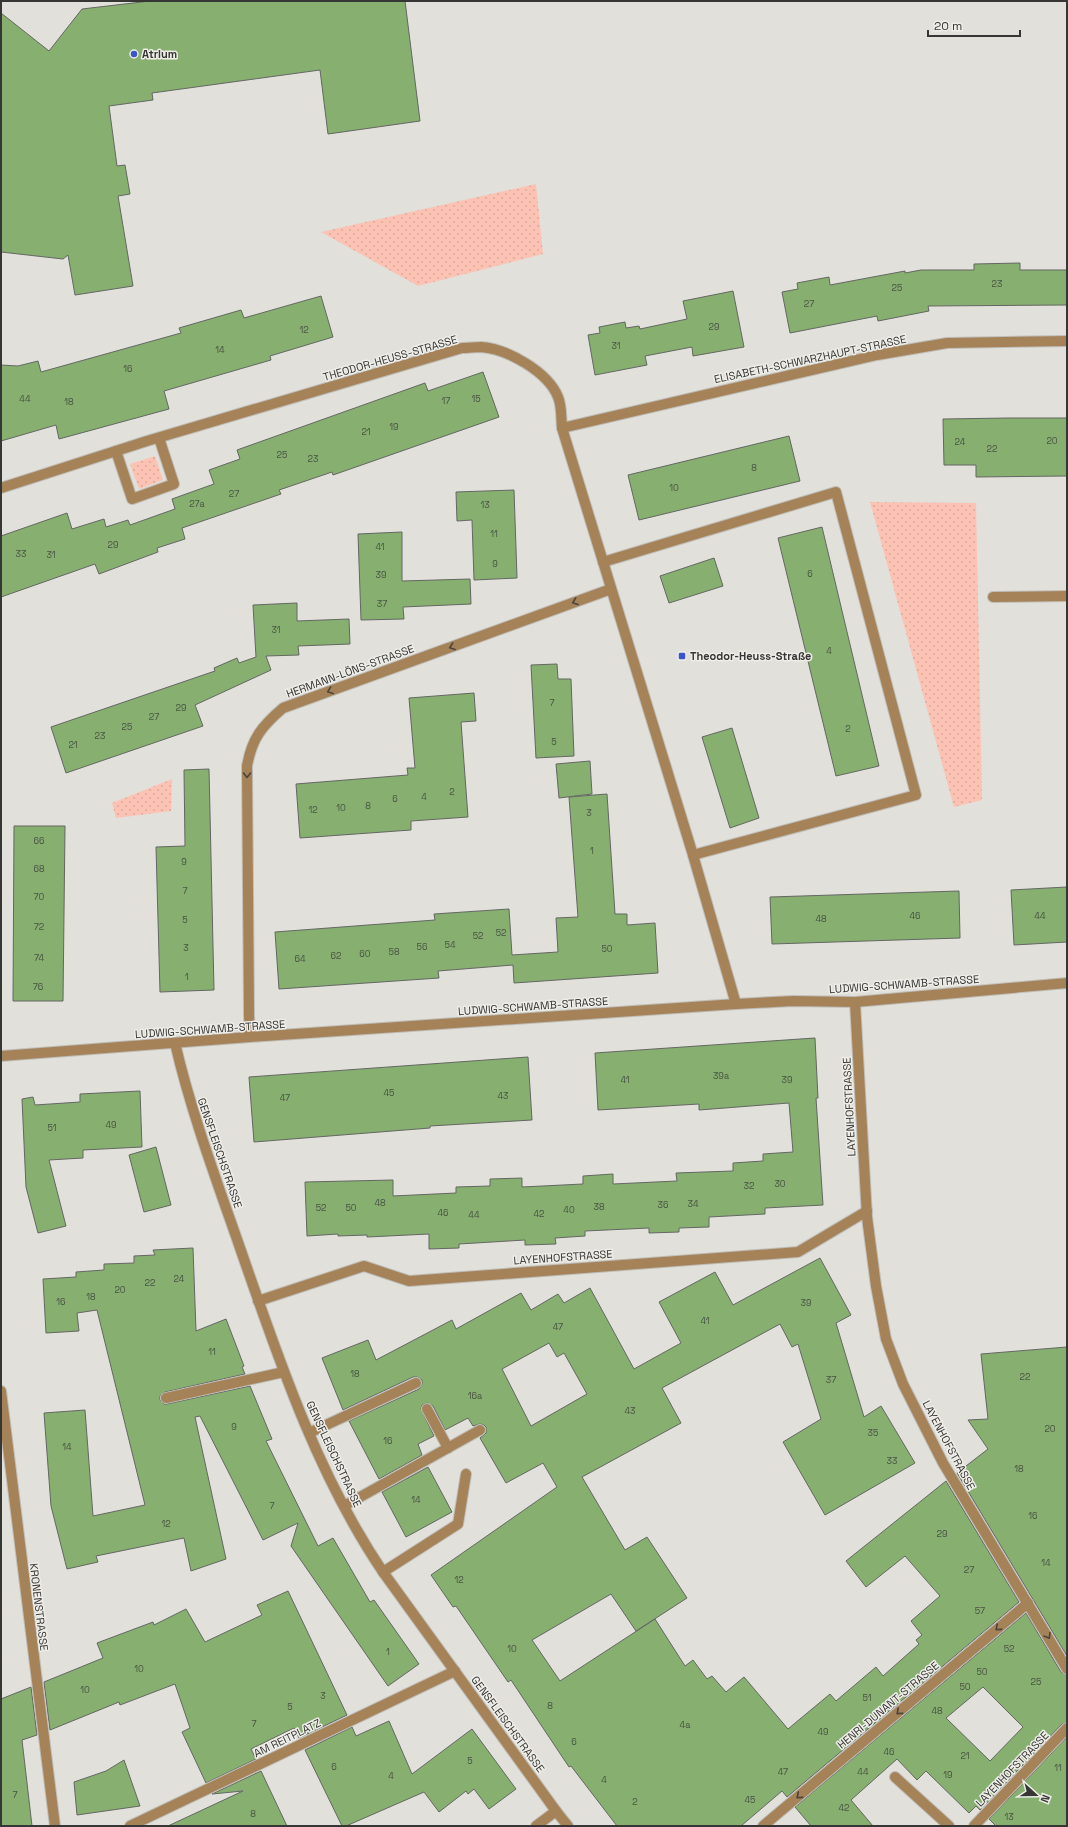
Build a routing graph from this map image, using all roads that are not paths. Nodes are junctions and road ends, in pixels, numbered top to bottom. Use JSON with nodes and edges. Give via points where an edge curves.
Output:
{"nodes":[{"id":1,"x":1067,"y":341,"type":"edge"},
{"id":2,"x":562,"y":428,"type":"junction"},
{"id":3,"x":159,"y":438,"type":"junction"},
{"id":4,"x":116,"y":451,"type":"junction"},
{"id":5,"x":1,"y":488,"type":"edge"},
{"id":6,"x":603,"y":562,"type":"junction"},
{"id":7,"x":611,"y":589,"type":"junction"},
{"id":8,"x":1067,"y":596,"type":"edge"},
{"id":9,"x":993,"y":597,"type":"dead end"},
{"id":10,"x":693,"y":855,"type":"junction"},
{"id":11,"x":1067,"y":983,"type":"edge"},
{"id":12,"x":855,"y":1002,"type":"junction"},
{"id":13,"x":736,"y":1004,"type":"junction"},
{"id":14,"x":250,"y":1037,"type":"junction"},
{"id":15,"x":175,"y":1043,"type":"junction"},
{"id":16,"x":1,"y":1056,"type":"edge"},
{"id":17,"x":867,"y":1211,"type":"junction"},
{"id":18,"x":258,"y":1301,"type":"junction"},
{"id":19,"x":284,"y":1372,"type":"junction"},
{"id":20,"x":416,"y":1383,"type":"dead end"},
{"id":21,"x":1,"y":1391,"type":"edge"},
{"id":22,"x":166,"y":1398,"type":"dead end"},
{"id":23,"x":427,"y":1409,"type":"dead end"},
{"id":24,"x":480,"y":1430,"type":"dead end"},
{"id":25,"x":309,"y":1433,"type":"junction"},
{"id":26,"x":448,"y":1448,"type":"junction"},
{"id":27,"x":466,"y":1474,"type":"dead end"},
{"id":28,"x":344,"y":1506,"type":"junction"},
{"id":29,"x":383,"y":1572,"type":"junction"},
{"id":30,"x":1028,"y":1603,"type":"junction"},
{"id":31,"x":1067,"y":1669,"type":"edge"},
{"id":32,"x":455,"y":1671,"type":"junction"},
{"id":33,"x":1067,"y":1728,"type":"edge"},
{"id":34,"x":895,"y":1777,"type":"dead end"},
{"id":35,"x":556,"y":1811,"type":"junction"},
{"id":36,"x":55,"y":1826,"type":"edge"},
{"id":37,"x":130,"y":1826,"type":"edge"},
{"id":38,"x":536,"y":1826,"type":"edge"},
{"id":39,"x":568,"y":1826,"type":"edge"},
{"id":40,"x":763,"y":1826,"type":"edge"},
{"id":41,"x":949,"y":1826,"type":"edge"},
{"id":42,"x":974,"y":1826,"type":"edge"}],
"edges":[{"from":1,"to":2,"type":"street","name":"ELISABETH-SCHWARZHAUPT-STRASSE","via":[[939,344],[878,355]]},
{"from":2,"to":3,"type":"street","name":"THEODOR-HEUSS-STRASSE","via":[[559,399],[543,375],[521,361],[482,347],[462,348]]},
{"from":2,"to":6,"type":"street","name":"THEODOR-HEUSS-STRASSE"},
{"from":3,"to":4,"type":"street","name":"THEODOR-HEUSS-STRASSE"},
{"from":3,"to":4,"type":"street","via":[[174,484],[132,499]]},
{"from":4,"to":5,"type":"street","name":"THEODOR-HEUSS-STRASSE"},
{"from":6,"to":7,"type":"street","name":"THEODOR-HEUSS-STRASSE"},
{"from":6,"to":10,"type":"street","via":[[836,492],[916,795]]},
{"from":7,"to":10,"type":"street","name":"THEODOR-HEUSS-STRASSE"},
{"from":7,"to":14,"type":"street","name":"HERMANN-LÖNS-STRASSE","one_way":true,"via":[[283,708],[267,722],[256,736],[247,766]]},
{"from":8,"to":9,"type":"street"},
{"from":10,"to":13,"type":"street","name":"THEODOR-HEUSS-STRASSE"},
{"from":11,"to":12,"type":"street","name":"LUDWIG-SCHWAMB-STRASSE"},
{"from":12,"to":13,"type":"street","name":"LUDWIG-SCHWAMB-STRASSE","via":[[793,1001]]},
{"from":12,"to":17,"type":"street","name":"LAYENHOFSTRASSE"},
{"from":13,"to":14,"type":"street","name":"LUDWIG-SCHWAMB-STRASSE"},
{"from":14,"to":15,"type":"street","name":"LUDWIG-SCHWAMB-STRASSE"},
{"from":15,"to":16,"type":"street","name":"LUDWIG-SCHWAMB-STRASSE"},
{"from":15,"to":18,"type":"street","name":"GENSFLEISCHSTRASSE","via":[[189,1099]]},
{"from":17,"to":18,"type":"street","name":"LAYENHOFSTRASSE","via":[[798,1252],[409,1281],[364,1266]]},
{"from":17,"to":30,"type":"street","name":"LAYENHOFSTRASSE","via":[[876,1286],[886,1339],[903,1384],[943,1463]]},
{"from":18,"to":19,"type":"street","name":"GENSFLEISCHSTRASSE"},
{"from":19,"to":22,"type":"street"},
{"from":19,"to":25,"type":"street","name":"GENSFLEISCHSTRASSE"},
{"from":20,"to":25,"type":"street"},
{"from":21,"to":36,"type":"street","name":"KRONENSTRASSE"},
{"from":23,"to":26,"type":"street"},
{"from":24,"to":26,"type":"street"},
{"from":25,"to":28,"type":"street","name":"GENSFLEISCHSTRASSE"},
{"from":26,"to":28,"type":"street"},
{"from":27,"to":29,"type":"street","via":[[458,1524]]},
{"from":28,"to":29,"type":"street","name":"GENSFLEISCHSTRASSE","via":[[362,1542]]},
{"from":29,"to":32,"type":"street","name":"GENSFLEISCHSTRASSE"},
{"from":30,"to":31,"type":"street","name":"LAYENHOFSTRASSE","one_way":true},
{"from":30,"to":40,"type":"street","name":"HENRI-DUNANT-STRASSE","one_way":true},
{"from":32,"to":35,"type":"street","name":"GENSFLEISCHSTRASSE"},
{"from":32,"to":37,"type":"street","name":"AM REITPLATZ"},
{"from":33,"to":42,"type":"street","name":"LAYENHOFSTRASSE"},
{"from":34,"to":41,"type":"street"},
{"from":35,"to":38,"type":"street"},
{"from":35,"to":39,"type":"street","name":"GENSFLEISCHSTRASSE"}]}
